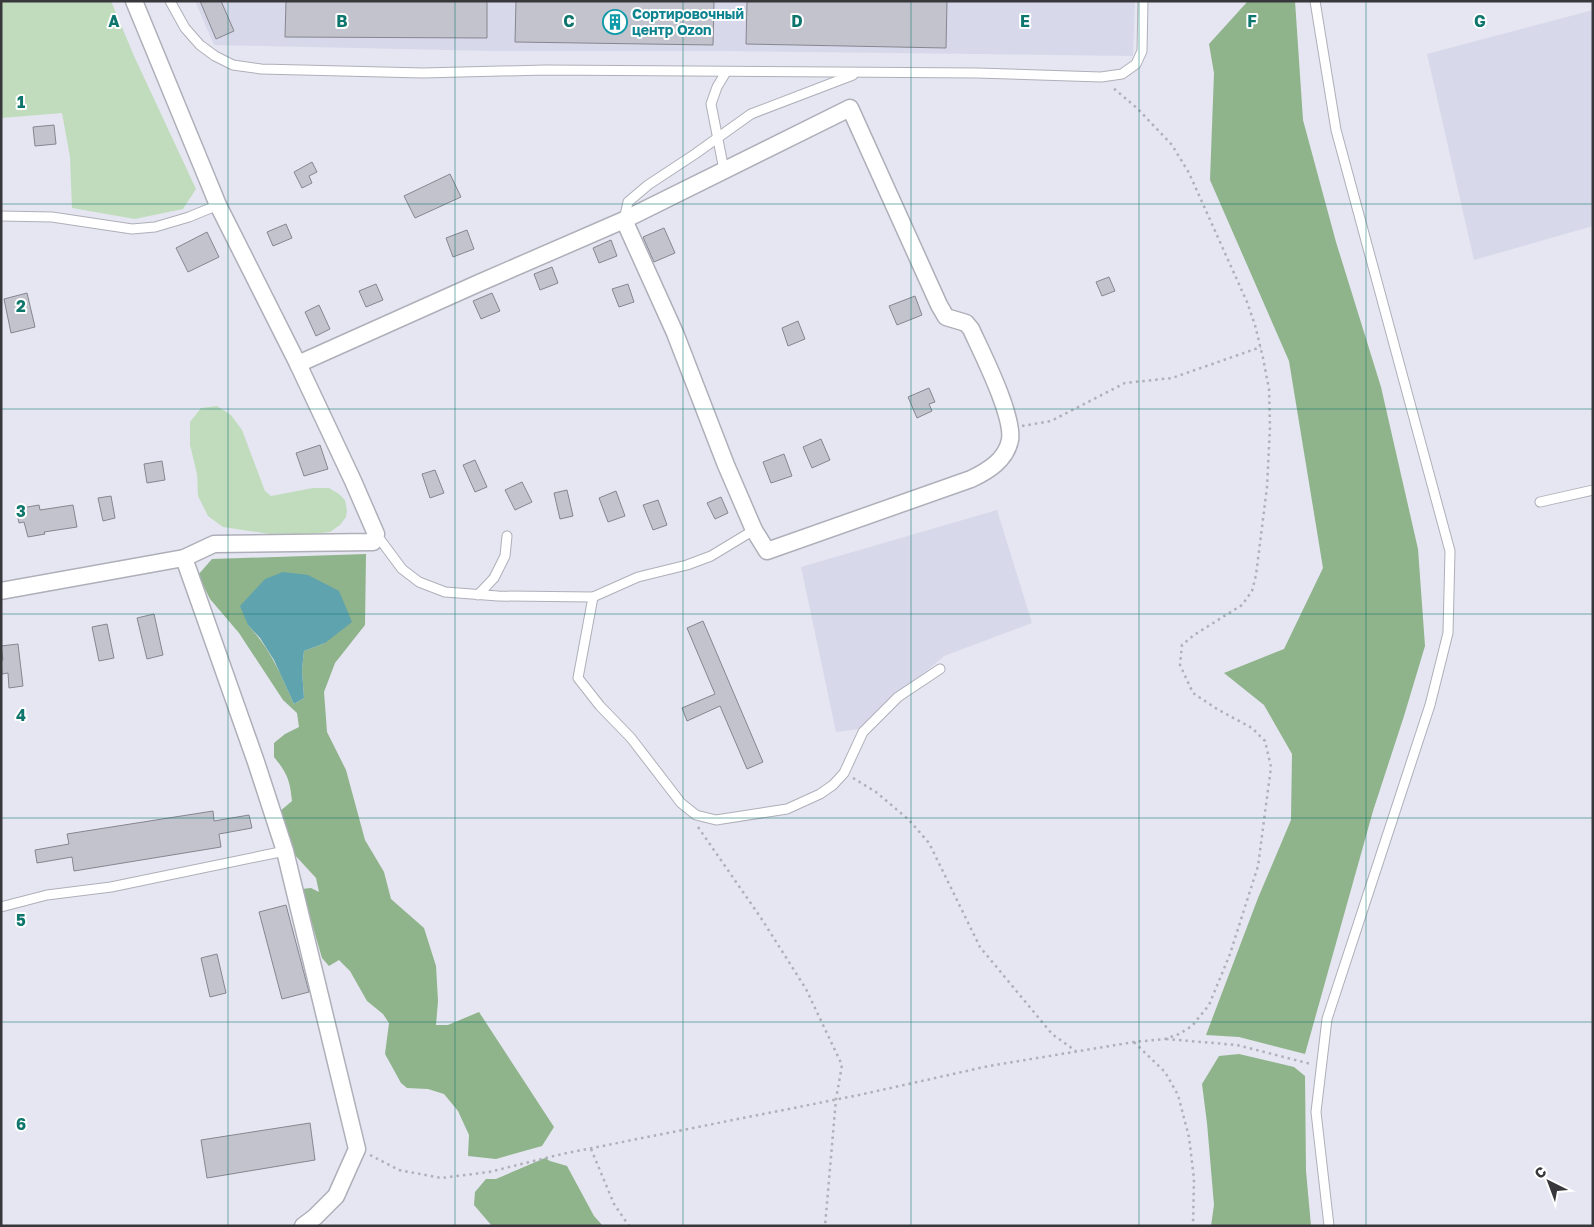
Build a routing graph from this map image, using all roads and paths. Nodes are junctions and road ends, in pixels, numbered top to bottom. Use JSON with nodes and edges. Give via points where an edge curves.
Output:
{"nodes":[{"id":1,"x":134,"y":1,"type":"edge"},
{"id":2,"x":170,"y":1,"type":"edge"},
{"id":3,"x":1143,"y":1,"type":"edge"},
{"id":4,"x":1315,"y":1,"type":"edge"},
{"id":5,"x":726,"y":72,"type":"junction"},
{"id":6,"x":863,"y":72,"type":"junction"},
{"id":7,"x":1101,"y":78,"type":"junction"},
{"id":8,"x":717,"y":138,"type":"junction"},
{"id":9,"x":724,"y":170,"type":"junction"},
{"id":10,"x":218,"y":205,"type":"junction"},
{"id":11,"x":1,"y":216,"type":"edge"},
{"id":12,"x":624,"y":220,"type":"junction"},
{"id":13,"x":1261,"y":347,"type":"junction"},
{"id":14,"x":298,"y":364,"type":"junction"},
{"id":15,"x":1010,"y":427,"type":"junction"},
{"id":16,"x":1593,"y":490,"type":"edge"},
{"id":17,"x":1540,"y":502,"type":"dead end"},
{"id":18,"x":754,"y":530,"type":"junction"},
{"id":19,"x":376,"y":534,"type":"junction"},
{"id":20,"x":507,"y":536,"type":"dead end"},
{"id":21,"x":184,"y":558,"type":"junction"},
{"id":22,"x":1,"y":591,"type":"edge"},
{"id":23,"x":478,"y":595,"type":"junction"},
{"id":24,"x":594,"y":597,"type":"junction"},
{"id":25,"x":940,"y":669,"type":"dead end"},
{"id":26,"x":844,"y":773,"type":"junction"},
{"id":27,"x":697,"y":826,"type":"dead end"},
{"id":28,"x":285,"y":851,"type":"junction"},
{"id":29,"x":1,"y":907,"type":"edge"},
{"id":30,"x":1165,"y":1039,"type":"junction"},
{"id":31,"x":1134,"y":1042,"type":"junction"},
{"id":32,"x":1078,"y":1052,"type":"junction"},
{"id":33,"x":1321,"y":1066,"type":"junction"},
{"id":34,"x":836,"y":1099,"type":"junction"},
{"id":35,"x":357,"y":1149,"type":"junction"},
{"id":36,"x":591,"y":1149,"type":"junction"},
{"id":37,"x":303,"y":1226,"type":"edge"},
{"id":38,"x":628,"y":1226,"type":"edge"},
{"id":39,"x":825,"y":1226,"type":"edge"},
{"id":40,"x":1193,"y":1226,"type":"edge"},
{"id":41,"x":1329,"y":1226,"type":"edge"}],
"edges":[{"from":1,"to":10,"type":"street"},
{"from":2,"to":5,"type":"lane","via":[[185,28],[200,45],[233,65],[262,69],[423,73],[545,70]]},
{"from":3,"to":7,"type":"lane","via":[[1142,51],[1136,64],[1122,74]]},
{"from":4,"to":33,"type":"lane","via":[[1336,130],[1450,551],[1448,633],[1430,705],[1327,1019]]},
{"from":5,"to":6,"type":"lane"},
{"from":5,"to":8,"type":"lane","via":[[711,104]]},
{"from":6,"to":7,"type":"lane"},
{"from":6,"to":8,"type":"lane","via":[[751,114]]},
{"from":7,"to":13,"type":"path","via":[[1138,109],[1172,145],[1189,173],[1247,302]]},
{"from":8,"to":9,"type":"lane"},
{"from":8,"to":12,"type":"lane","via":[[628,202]]},
{"from":9,"to":12,"type":"street"},
{"from":9,"to":15,"type":"street","via":[[850,108],[939,305],[946,317],[966,323],[971,329],[994,380]]},
{"from":10,"to":11,"type":"lane","via":[[155,227],[132,229],[52,217]]},
{"from":10,"to":14,"type":"street"},
{"from":12,"to":14,"type":"street"},
{"from":12,"to":18,"type":"street","via":[[675,333]]},
{"from":13,"to":15,"type":"path","via":[[1172,378],[1125,382],[1051,420]]},
{"from":13,"to":30,"type":"path","via":[[1269,390],[1270,426],[1267,487],[1252,591],[1242,605],[1182,645],[1180,665],[1194,693],[1252,728],[1265,741],[1271,767],[1258,866],[1230,954],[1208,1005],[1192,1026]]},
{"from":14,"to":19,"type":"street"},
{"from":15,"to":18,"type":"street","via":[[1010,441],[1001,459],[987,472],[971,479],[767,551]]},
{"from":16,"to":17,"type":"lane"},
{"from":18,"to":24,"type":"lane","via":[[711,556],[638,577]]},
{"from":19,"to":21,"type":"street","via":[[373,542],[214,544]]},
{"from":19,"to":23,"type":"lane","via":[[402,569],[419,582],[445,592]]},
{"from":20,"to":23,"type":"lane","via":[[505,556],[494,578]]},
{"from":21,"to":22,"type":"street"},
{"from":21,"to":28,"type":"street"},
{"from":23,"to":24,"type":"lane"},
{"from":24,"to":26,"type":"lane","via":[[578,678],[632,738],[681,803],[696,815],[716,820],[787,809],[820,794]]},
{"from":25,"to":26,"type":"lane","via":[[898,697],[863,732]]},
{"from":26,"to":32,"type":"path","via":[[876,792],[909,820],[929,843],[980,947],[1052,1034]]},
{"from":27,"to":34,"type":"path","via":[[806,988],[842,1065]]},
{"from":28,"to":29,"type":"lane","via":[[111,887],[47,895]]},
{"from":28,"to":35,"type":"street"},
{"from":30,"to":31,"type":"path"},
{"from":30,"to":33,"type":"path","via":[[1238,1045]]},
{"from":31,"to":32,"type":"path"},
{"from":31,"to":40,"type":"path","via":[[1165,1072],[1178,1095],[1194,1179]]},
{"from":32,"to":34,"type":"path","via":[[989,1066]]},
{"from":33,"to":41,"type":"lane","via":[[1316,1112]]},
{"from":34,"to":36,"type":"path"},
{"from":34,"to":39,"type":"path"},
{"from":35,"to":36,"type":"path","via":[[400,1170],[441,1178],[489,1172]]},
{"from":35,"to":37,"type":"street","via":[[336,1196]]},
{"from":36,"to":38,"type":"path","via":[[614,1204]]}]}
